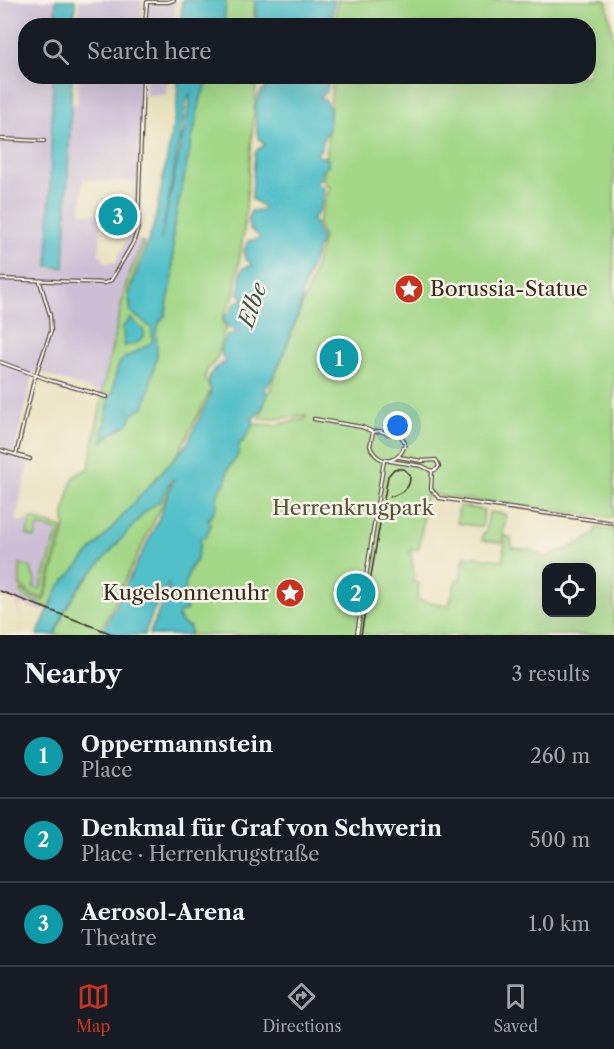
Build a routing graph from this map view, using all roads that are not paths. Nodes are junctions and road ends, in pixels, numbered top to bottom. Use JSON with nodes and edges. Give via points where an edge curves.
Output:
{"nodes":[{"id":1,"x":174,"y":0,"type":"edge"},
{"id":2,"x":145,"y":18,"type":"edge"},
{"id":3,"x":144,"y":84,"type":"edge"},
{"id":4,"x":0,"y":139,"type":"edge"},
{"id":5,"x":44,"y":141,"type":"dead end"},
{"id":6,"x":0,"y":279,"type":"edge"},
{"id":7,"x":39,"y":281,"type":"junction"},
{"id":8,"x":0,"y":362,"type":"edge"},
{"id":9,"x":36,"y":374,"type":"junction"},
{"id":10,"x":107,"y":397,"type":"dead end"},
{"id":11,"x":314,"y":418,"type":"dead end"},
{"id":12,"x":373,"y":432,"type":"junction"},
{"id":13,"x":0,"y":450,"type":"edge"},
{"id":14,"x":16,"y":455,"type":"junction"},
{"id":15,"x":399,"y":457,"type":"junction"},
{"id":16,"x":30,"y":459,"type":"dead end"},
{"id":17,"x":386,"y":460,"type":"junction"},
{"id":18,"x":432,"y":471,"type":"junction"},
{"id":19,"x":614,"y":523,"type":"edge"},
{"id":20,"x":357,"y":635,"type":"edge"}],
"edges":[{"from":1,"to":2,"type":"street","via":[[148,1]]},
{"from":3,"to":7,"type":"street","via":[[138,228],[134,241],[112,279],[104,283]]},
{"from":4,"to":5,"type":"street"},
{"from":6,"to":7,"type":"street"},
{"from":7,"to":9,"type":"street","via":[[51,331]]},
{"from":8,"to":9,"type":"street"},
{"from":9,"to":10,"type":"street"},
{"from":9,"to":14,"type":"street"},
{"from":11,"to":12,"type":"street"},
{"from":12,"to":15,"type":"street","via":[[401,435],[405,444]]},
{"from":12,"to":17,"type":"street","via":[[370,449]]},
{"from":13,"to":14,"type":"street"},
{"from":14,"to":16,"type":"street"},
{"from":15,"to":17,"type":"street"},
{"from":15,"to":18,"type":"street","via":[[436,460],[439,467]]},
{"from":17,"to":18,"type":"street"},
{"from":17,"to":20,"type":"street"},
{"from":18,"to":19,"type":"street","via":[[431,488],[439,498]]}]}
